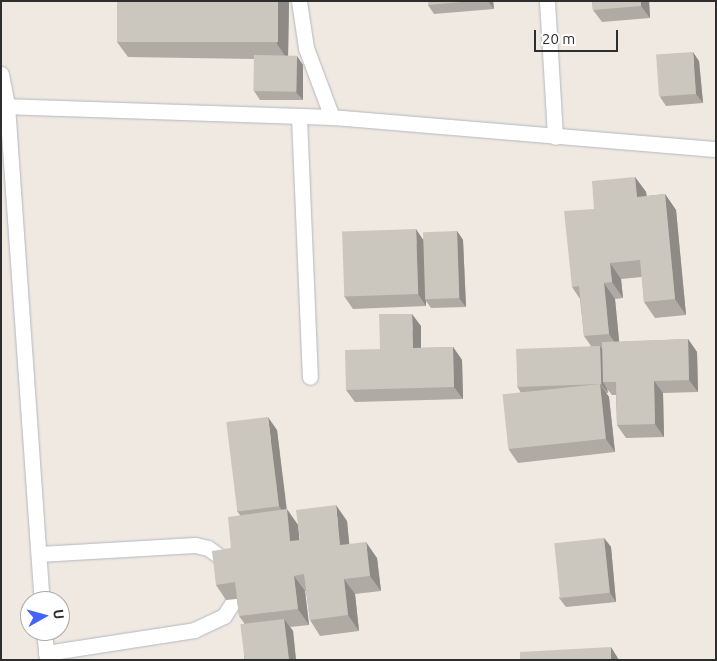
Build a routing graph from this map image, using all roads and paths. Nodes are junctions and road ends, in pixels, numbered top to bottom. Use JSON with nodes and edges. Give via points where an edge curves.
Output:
{"nodes":[{"id":1,"x":299,"y":1,"type":"edge"},
{"id":2,"x":547,"y":1,"type":"edge"},
{"id":3,"x":1,"y":74,"type":"edge"},
{"id":4,"x":4,"y":106,"type":"edge"},
{"id":5,"x":299,"y":117,"type":"junction"},
{"id":6,"x":332,"y":117,"type":"junction"},
{"id":7,"x":555,"y":137,"type":"junction"},
{"id":8,"x":716,"y":149,"type":"edge"},
{"id":9,"x":310,"y":377,"type":"dead end"},
{"id":10,"x":39,"y":554,"type":"junction"},
{"id":11,"x":231,"y":565,"type":"edge"},
{"id":12,"x":41,"y":591,"type":"edge"},
{"id":13,"x":235,"y":599,"type":"edge"},
{"id":14,"x":45,"y":641,"type":"edge"},
{"id":15,"x":46,"y":656,"type":"edge"}],
"edges":[{"from":1,"to":6,"type":"lane","via":[[306,48]]},
{"from":2,"to":7,"type":"lane"},
{"from":3,"to":4,"type":"lane"},
{"from":4,"to":5,"type":"lane"},
{"from":4,"to":10,"type":"lane"},
{"from":5,"to":6,"type":"lane"},
{"from":5,"to":9,"type":"lane"},
{"from":6,"to":7,"type":"lane"},
{"from":7,"to":8,"type":"lane"},
{"from":10,"to":11,"type":"lane","via":[[195,545],[220,554]]},
{"from":10,"to":12,"type":"lane"},
{"from":13,"to":15,"type":"lane","via":[[224,616],[194,630]]},
{"from":14,"to":15,"type":"lane"}]}
